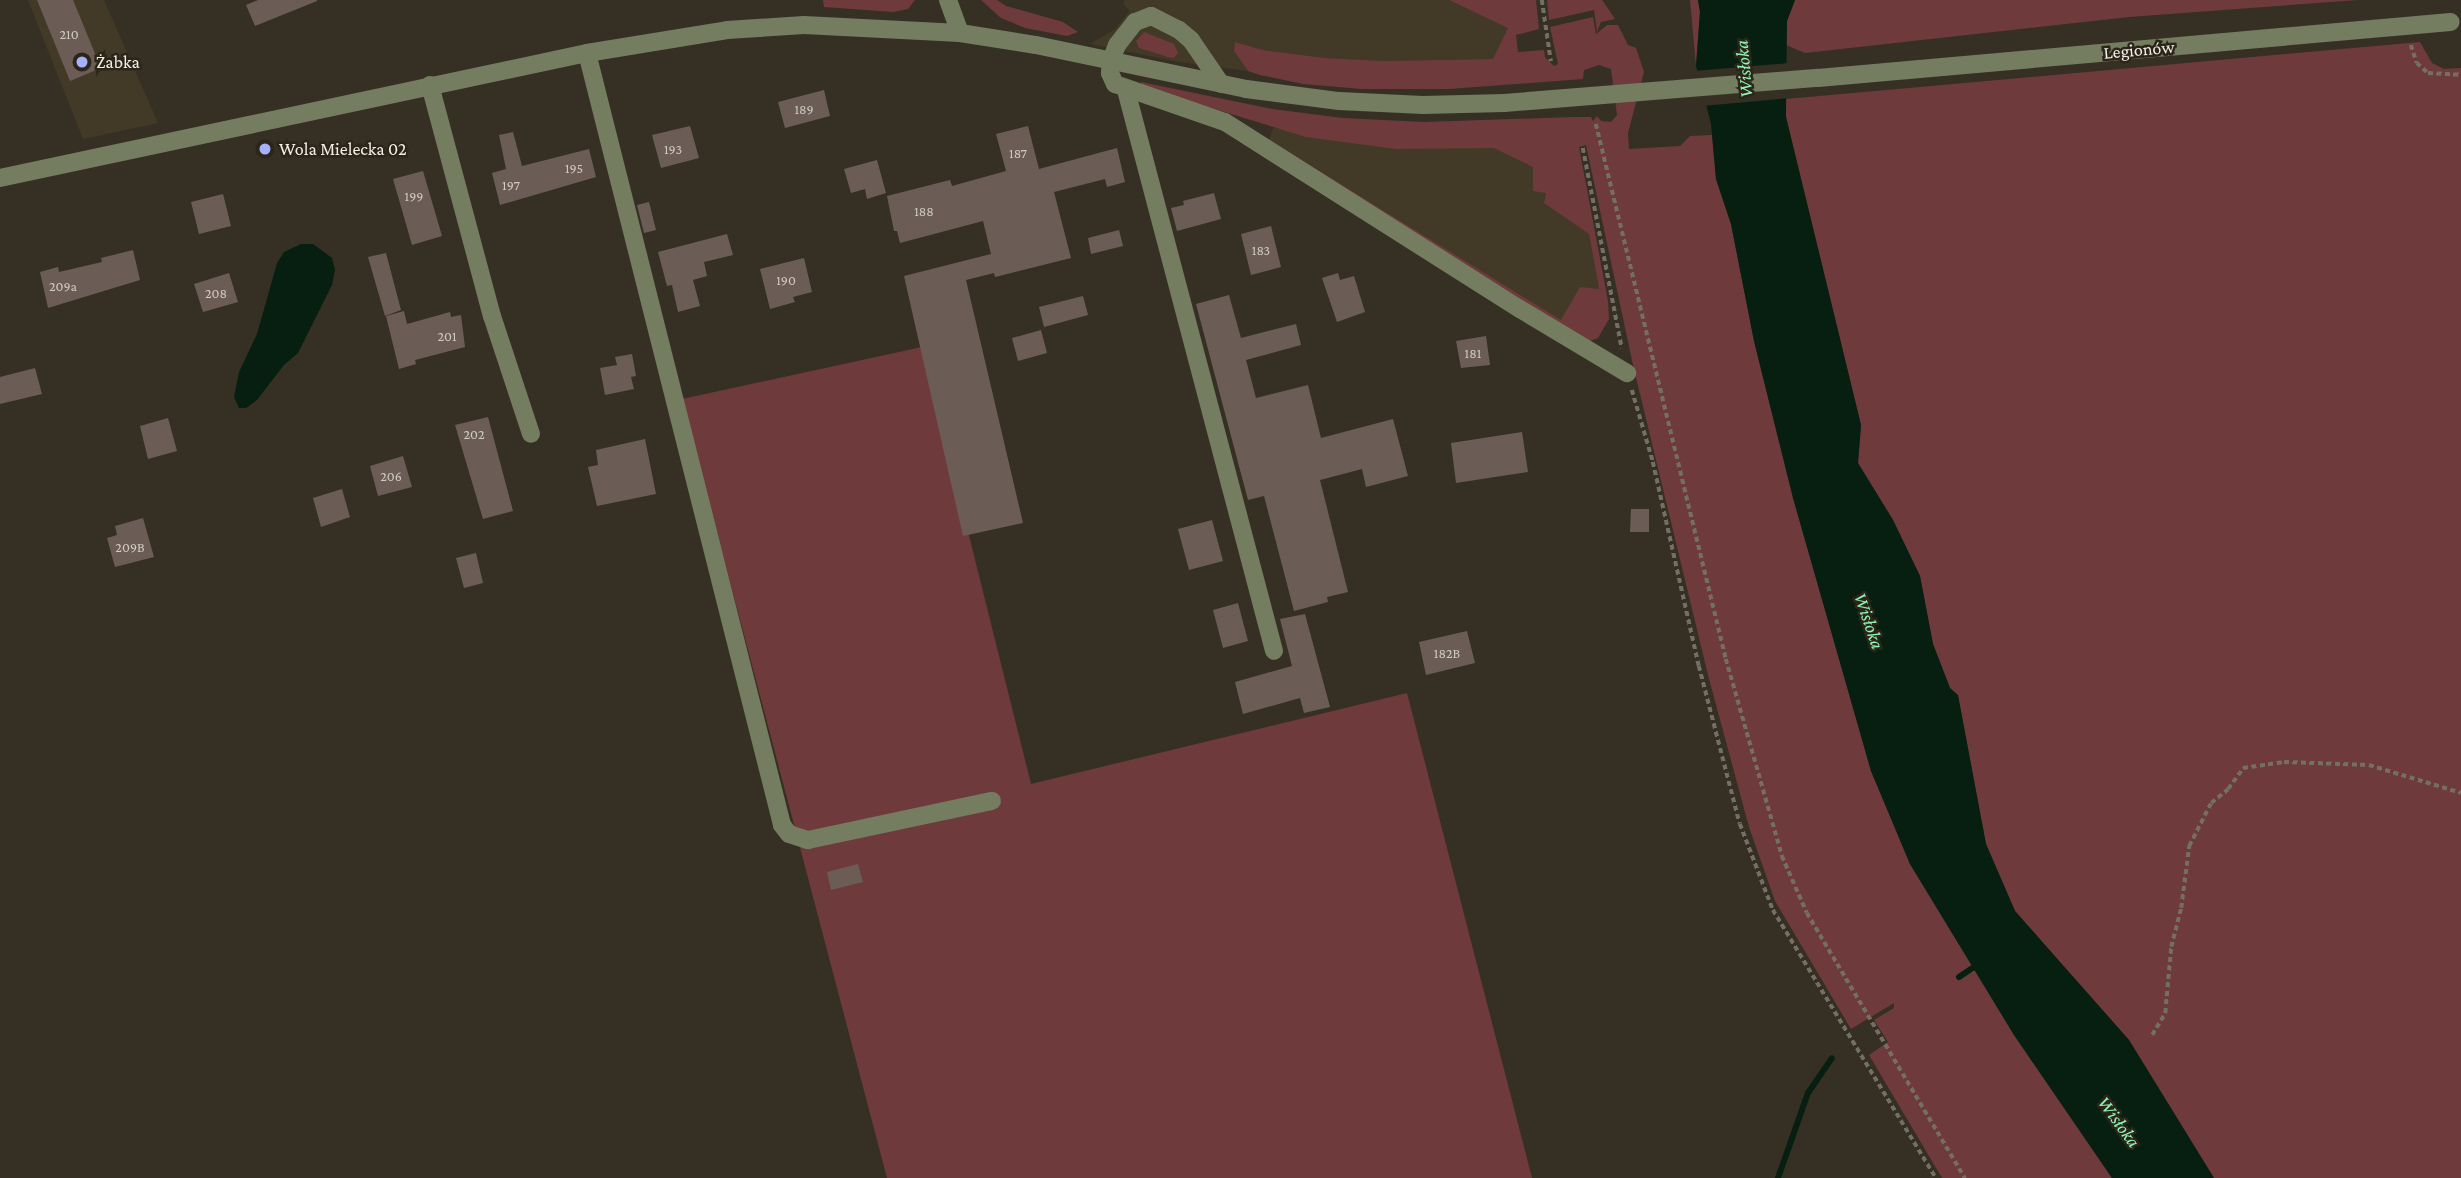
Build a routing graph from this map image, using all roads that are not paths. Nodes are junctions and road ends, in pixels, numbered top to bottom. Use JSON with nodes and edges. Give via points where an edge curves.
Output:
{"nodes":[{"id":1,"x":948,"y":0,"type":"edge"},
{"id":2,"x":2456,"y":22,"type":"edge"},
{"id":3,"x":960,"y":33,"type":"junction"},
{"id":4,"x":587,"y":53,"type":"junction"},
{"id":5,"x":1111,"y":61,"type":"junction"},
{"id":6,"x":1221,"y":84,"type":"junction"},
{"id":7,"x":430,"y":85,"type":"junction"},
{"id":8,"x":1126,"y":90,"type":"junction"},
{"id":9,"x":0,"y":177,"type":"edge"},
{"id":10,"x":1627,"y":373,"type":"road end"},
{"id":11,"x":531,"y":434,"type":"dead end"},
{"id":12,"x":1274,"y":651,"type":"dead end"},
{"id":13,"x":992,"y":801,"type":"dead end"}],
"edges":[{"from":1,"to":3,"type":"street"},
{"from":2,"to":6,"type":"street","name":"Legionów","bridge":true,"via":[[1588,98],[1423,105],[1339,101]]},
{"from":3,"to":4,"type":"street","name":"Legionów","via":[[804,25],[727,30]]},
{"from":3,"to":5,"type":"street","name":"Legionów"},
{"from":4,"to":7,"type":"street","name":"Legionów"},
{"from":4,"to":13,"type":"street","via":[[782,825],[789,834],[808,840]]},
{"from":5,"to":6,"type":"street","name":"Legionów"},
{"from":5,"to":6,"type":"street","via":[[1135,22],[1151,16],[1191,40]]},
{"from":5,"to":8,"type":"street","via":[[1115,84]]},
{"from":7,"to":9,"type":"street","name":"Legionów"},
{"from":7,"to":11,"type":"street","via":[[492,316]]},
{"from":8,"to":10,"type":"street","via":[[1225,122]]},
{"from":8,"to":12,"type":"street"}]}
